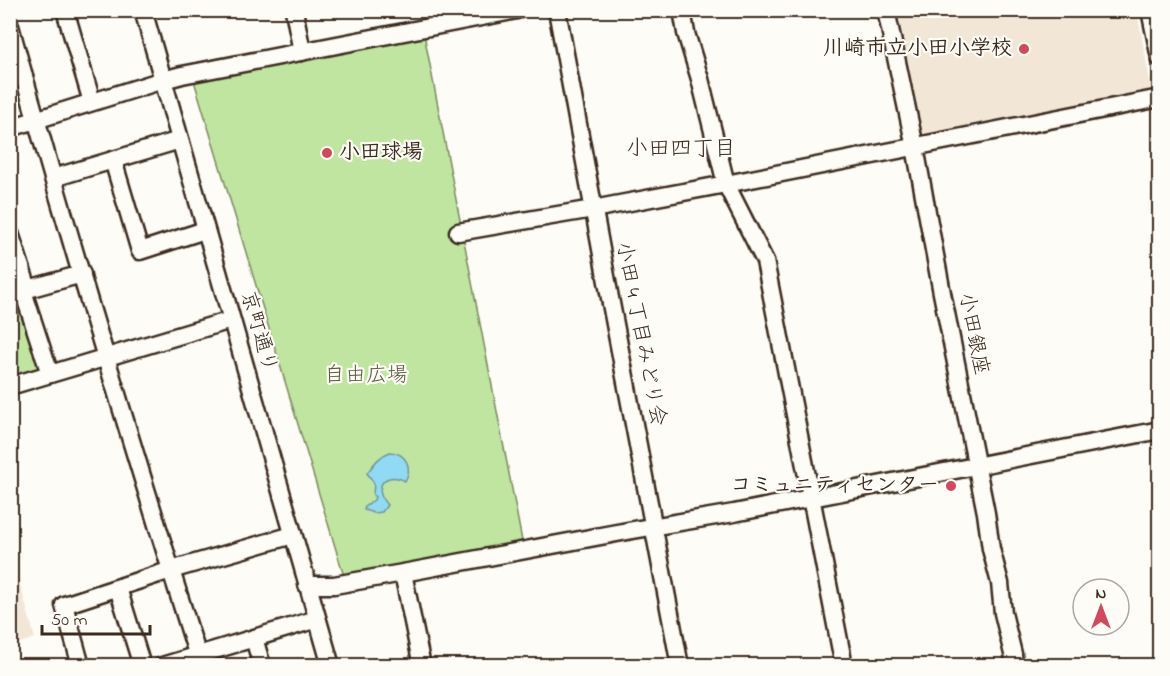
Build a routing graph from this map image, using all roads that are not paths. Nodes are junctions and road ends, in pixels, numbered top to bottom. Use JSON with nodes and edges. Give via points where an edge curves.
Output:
{"nodes":[{"id":1,"x":65,"y":10,"type":"edge"},
{"id":2,"x":143,"y":10,"type":"edge"},
{"id":3,"x":294,"y":10,"type":"edge"},
{"id":4,"x":517,"y":10,"type":"edge"},
{"id":5,"x":557,"y":10,"type":"edge"},
{"id":6,"x":682,"y":10,"type":"edge"},
{"id":7,"x":886,"y":10,"type":"edge"},
{"id":8,"x":1150,"y":10,"type":"edge"},
{"id":9,"x":10,"y":26,"type":"edge"},
{"id":10,"x":302,"y":52,"type":"junction"},
{"id":11,"x":1160,"y":58,"type":"edge"},
{"id":12,"x":16,"y":64,"type":"edge"},
{"id":13,"x":163,"y":80,"type":"junction"},
{"id":14,"x":1160,"y":98,"type":"edge"},
{"id":15,"x":92,"y":102,"type":"junction"},
{"id":16,"x":36,"y":120,"type":"junction"},
{"id":17,"x":10,"y":128,"type":"edge"},
{"id":18,"x":180,"y":140,"type":"junction"},
{"id":19,"x":915,"y":147,"type":"junction"},
{"id":20,"x":113,"y":160,"type":"junction"},
{"id":21,"x":53,"y":178,"type":"junction"},
{"id":22,"x":726,"y":184,"type":"junction"},
{"id":23,"x":593,"y":209,"type":"junction"},
{"id":24,"x":206,"y":230,"type":"junction"},
{"id":25,"x":458,"y":232,"type":"dead end"},
{"id":26,"x":10,"y":233,"type":"edge"},
{"id":27,"x":82,"y":274,"type":"junction"},
{"id":28,"x":20,"y":291,"type":"edge"},
{"id":29,"x":231,"y":320,"type":"junction"},
{"id":30,"x":106,"y":358,"type":"junction"},
{"id":31,"x":50,"y":374,"type":"junction"},
{"id":32,"x":10,"y":386,"type":"edge"},
{"id":33,"x":1160,"y":430,"type":"edge"},
{"id":34,"x":976,"y":466,"type":"junction"},
{"id":35,"x":811,"y":497,"type":"junction"},
{"id":36,"x":654,"y":527,"type":"junction"},
{"id":37,"x":293,"y":535,"type":"junction"},
{"id":38,"x":171,"y":570,"type":"junction"},
{"id":39,"x":403,"y":573,"type":"junction"},
{"id":40,"x":307,"y":585,"type":"junction"},
{"id":41,"x":118,"y":588,"type":"junction"},
{"id":42,"x":317,"y":619,"type":"junction"},
{"id":43,"x":254,"y":638,"type":"junction"},
{"id":44,"x":199,"y":660,"type":"edge"},
{"id":45,"x":81,"y":666,"type":"edge"},
{"id":46,"x":142,"y":666,"type":"edge"},
{"id":47,"x":162,"y":666,"type":"edge"},
{"id":48,"x":262,"y":666,"type":"edge"},
{"id":49,"x":331,"y":666,"type":"edge"},
{"id":50,"x":423,"y":666,"type":"edge"},
{"id":51,"x":680,"y":666,"type":"edge"},
{"id":52,"x":844,"y":666,"type":"edge"},
{"id":53,"x":1014,"y":666,"type":"edge"}],
"edges":[{"from":1,"to":15,"type":"street"},
{"from":2,"to":13,"type":"street","name":"京町通り"},
{"from":3,"to":10,"type":"street"},
{"from":4,"to":10,"type":"street"},
{"from":5,"to":23,"type":"street","name":"小田 4 丁目みどり会"},
{"from":6,"to":22,"type":"street"},
{"from":7,"to":19,"type":"street","name":"小田銀座"},
{"from":8,"to":11,"type":"street"},
{"from":9,"to":12,"type":"street"},
{"from":10,"to":13,"type":"street"},
{"from":12,"to":16,"type":"street"},
{"from":13,"to":15,"type":"street"},
{"from":13,"to":18,"type":"street","name":"京町通り"},
{"from":14,"to":19,"type":"street"},
{"from":15,"to":16,"type":"street"},
{"from":16,"to":17,"type":"street"},
{"from":16,"to":21,"type":"street"},
{"from":18,"to":20,"type":"street"},
{"from":18,"to":24,"type":"street","name":"京町通り"},
{"from":19,"to":22,"type":"street"},
{"from":19,"to":34,"type":"street","name":"小田銀座"},
{"from":20,"to":21,"type":"street"},
{"from":20,"to":24,"type":"street","via":[[140,251]]},
{"from":21,"to":27,"type":"street"},
{"from":22,"to":23,"type":"street"},
{"from":22,"to":35,"type":"street","via":[[765,261]]},
{"from":23,"to":25,"type":"street"},
{"from":23,"to":36,"type":"street","name":"小田 4 丁目みどり会"},
{"from":24,"to":29,"type":"street","name":"京町通り"},
{"from":26,"to":28,"type":"street"},
{"from":27,"to":28,"type":"street"},
{"from":27,"to":30,"type":"street"},
{"from":28,"to":31,"type":"street"},
{"from":29,"to":30,"type":"street"},
{"from":29,"to":37,"type":"street","name":"京町通り"},
{"from":30,"to":31,"type":"street"},
{"from":30,"to":38,"type":"street"},
{"from":31,"to":32,"type":"street"},
{"from":33,"to":34,"type":"street"},
{"from":34,"to":35,"type":"street"},
{"from":34,"to":53,"type":"street","name":"小田銀座"},
{"from":35,"to":36,"type":"street"},
{"from":35,"to":52,"type":"street"},
{"from":36,"to":39,"type":"street"},
{"from":36,"to":51,"type":"street","name":"小田 4 丁目みどり会"},
{"from":37,"to":38,"type":"street"},
{"from":37,"to":40,"type":"street","name":"京町通り"},
{"from":38,"to":41,"type":"street"},
{"from":38,"to":44,"type":"street"},
{"from":39,"to":40,"type":"street","via":[[334,585]]},
{"from":39,"to":50,"type":"street"},
{"from":40,"to":42,"type":"street","name":"京町通り"},
{"from":41,"to":45,"type":"street","via":[[64,606]]},
{"from":41,"to":46,"type":"street"},
{"from":42,"to":43,"type":"street"},
{"from":42,"to":49,"type":"street","name":"京町通り"},
{"from":43,"to":44,"type":"street"},
{"from":43,"to":48,"type":"street"},
{"from":44,"to":47,"type":"street"}]}
